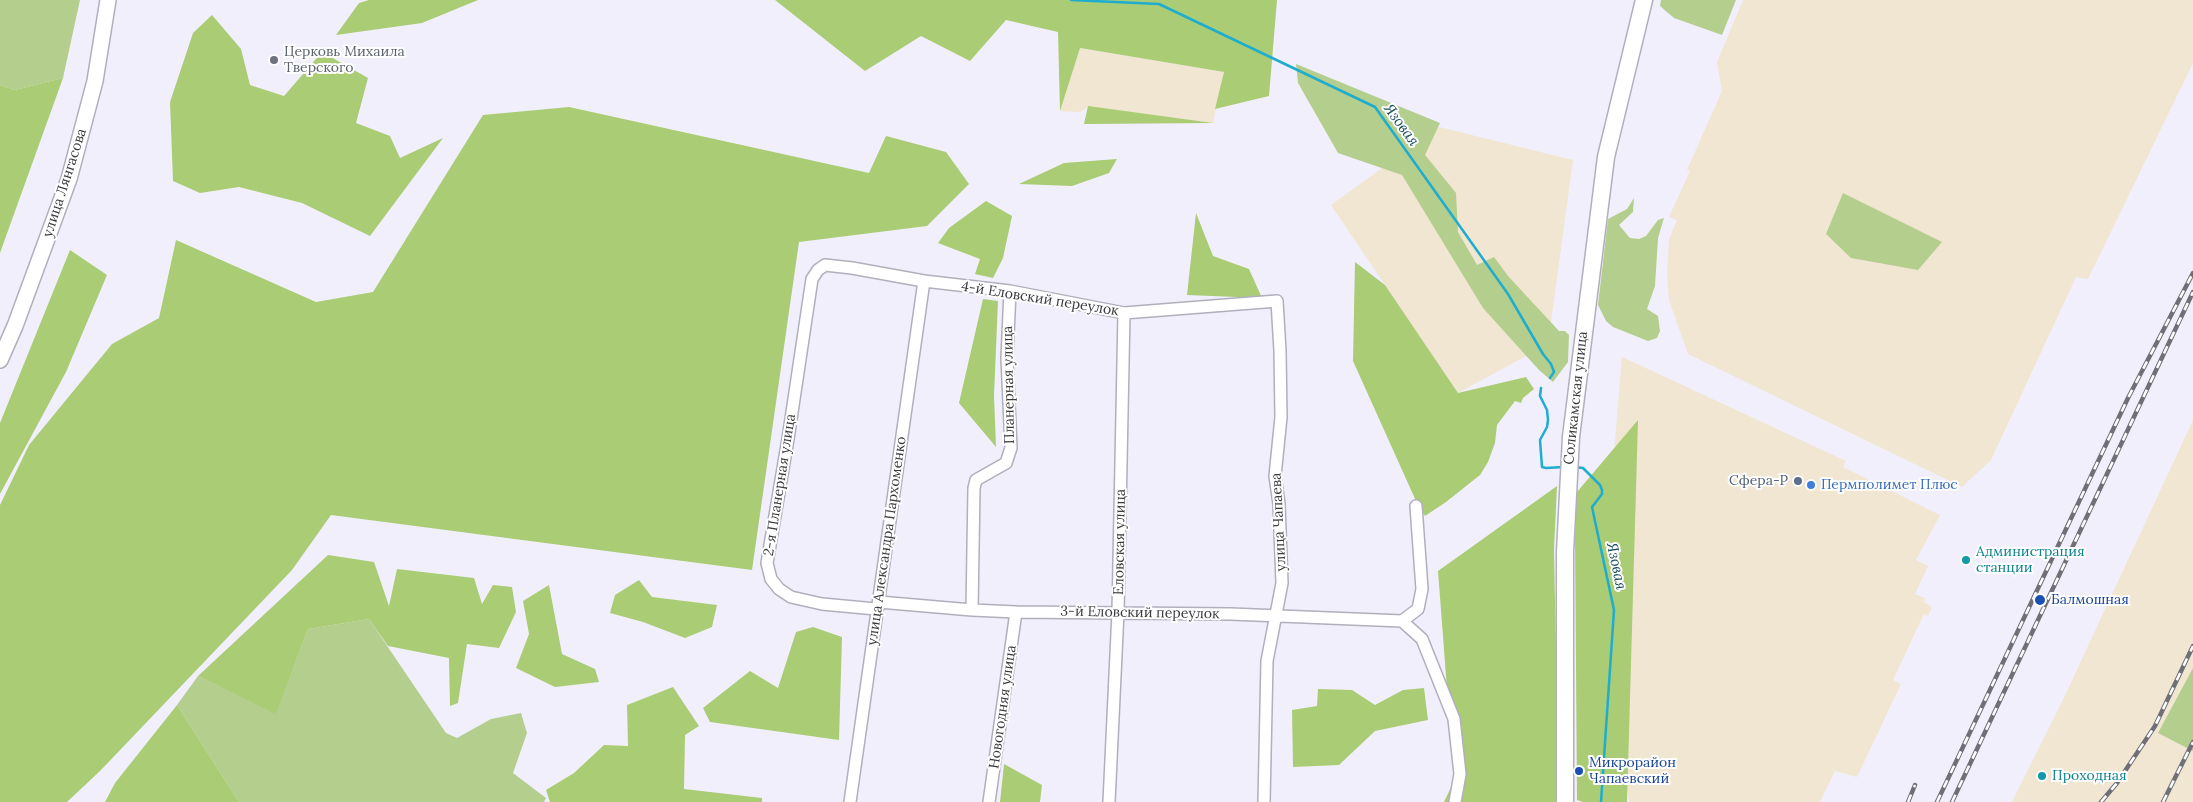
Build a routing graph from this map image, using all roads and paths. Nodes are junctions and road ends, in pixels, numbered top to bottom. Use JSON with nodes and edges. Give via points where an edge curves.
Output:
{"nodes":[{"id":1,"x":108,"y":0,"type":"edge"},
{"id":2,"x":1644,"y":0,"type":"edge"},
{"id":3,"x":812,"y":279,"type":"joint"},
{"id":4,"x":924,"y":281,"type":"junction"},
{"id":5,"x":1010,"y":291,"type":"junction"},
{"id":6,"x":1277,"y":301,"type":"joint"},
{"id":7,"x":1124,"y":313,"type":"junction"},
{"id":8,"x":0,"y":360,"type":"edge"},
{"id":9,"x":1416,"y":506,"type":"dead end"},
{"id":10,"x":877,"y":605,"type":"junction"},
{"id":11,"x":972,"y":610,"type":"junction"},
{"id":12,"x":1016,"y":612,"type":"junction"},
{"id":13,"x":1118,"y":612,"type":"junction"},
{"id":14,"x":1274,"y":616,"type":"junction"},
{"id":15,"x":1402,"y":621,"type":"junction"},
{"id":16,"x":850,"y":802,"type":"edge"},
{"id":17,"x":989,"y":802,"type":"edge"},
{"id":18,"x":1109,"y":802,"type":"edge"},
{"id":19,"x":1264,"y":802,"type":"edge"},
{"id":20,"x":1456,"y":802,"type":"edge"},
{"id":21,"x":1565,"y":802,"type":"edge"}],
"edges":[{"from":1,"to":8,"type":"main road","name":"улица Лянгасова","via":[[95,81],[69,179]]},
{"from":2,"to":21,"type":"main road","name":"Соликамская улица","via":[[1606,157],[1571,437],[1566,500]]},
{"from":3,"to":4,"type":"street","name":"4-й Еловский переулок","via":[[825,265]]},
{"from":3,"to":10,"type":"street","name":"2-я Планерная улица","via":[[767,563],[771,579],[779,590],[791,597],[822,604]]},
{"from":4,"to":5,"type":"street","name":"4-й Еловский переулок"},
{"from":4,"to":10,"type":"street","name":"улица Александра Пархоменко"},
{"from":5,"to":7,"type":"street","name":"4-й Еловский переулок"},
{"from":5,"to":11,"type":"street","name":"Планерная улица","via":[[1007,358],[1011,448],[1006,463],[976,480],[974,488]]},
{"from":6,"to":7,"type":"street","name":"4-й Еловский переулок"},
{"from":6,"to":14,"type":"street","name":"улица Чапаева","via":[[1281,417],[1275,476],[1280,504],[1282,583]]},
{"from":7,"to":13,"type":"street","name":"Еловская улица"},
{"from":9,"to":15,"type":"street","via":[[1422,590],[1418,609]]},
{"from":10,"to":11,"type":"street","name":"3-й Еловский переулок"},
{"from":10,"to":16,"type":"street","name":"улица Александра Пархоменко"},
{"from":11,"to":12,"type":"street","name":"3-й Еловский переулок"},
{"from":12,"to":13,"type":"street","name":"3-й Еловский переулок"},
{"from":12,"to":17,"type":"street","name":"Новогодняя улица"},
{"from":13,"to":14,"type":"street","name":"3-й Еловский переулок"},
{"from":13,"to":18,"type":"street","name":"Еловская улица"},
{"from":14,"to":15,"type":"street","name":"3-й Еловский переулок"},
{"from":14,"to":19,"type":"street","name":"улица Чапаева","via":[[1267,661]]},
{"from":15,"to":20,"type":"street","via":[[1422,639],[1454,719],[1460,774]]}]}
